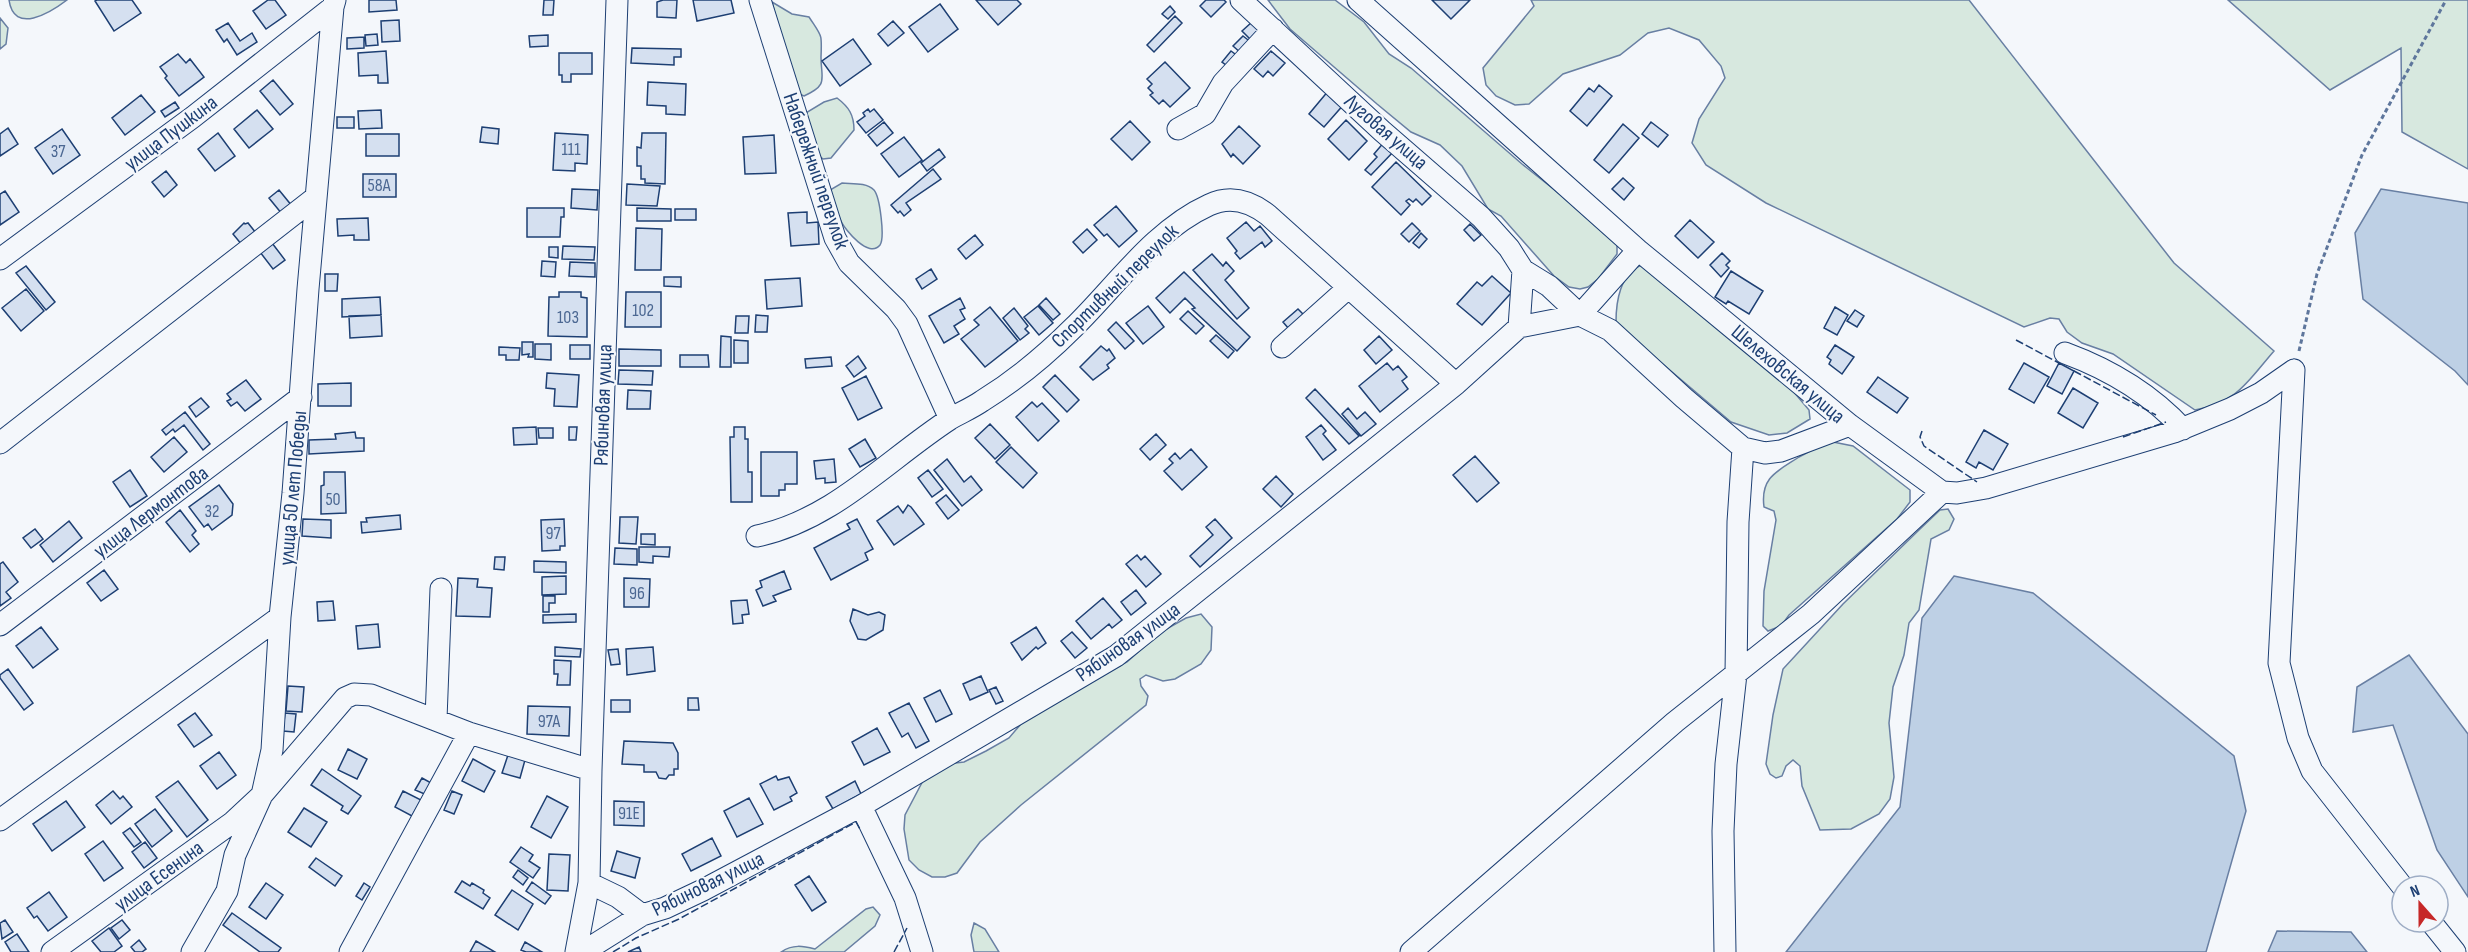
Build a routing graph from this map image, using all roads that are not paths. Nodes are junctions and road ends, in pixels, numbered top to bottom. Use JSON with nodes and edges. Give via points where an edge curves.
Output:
{"nodes":[{"id":1,"x":617,"y":0,"type":"edge"},
{"id":2,"x":760,"y":0,"type":"edge"},
{"id":3,"x":1241,"y":0,"type":"edge"},
{"id":4,"x":1358,"y":0,"type":"edge"},
{"id":5,"x":334,"y":4,"type":"edge"},
{"id":6,"x":1273,"y":29,"type":"junction"},
{"id":7,"x":1178,"y":129,"type":"dead end"},
{"id":8,"x":316,"y":197,"type":"junction"},
{"id":9,"x":1638,"y":250,"type":"junction"},
{"id":10,"x":0,"y":259,"type":"edge"},
{"id":11,"x":1523,"y":270,"type":"junction"},
{"id":12,"x":1348,"y":288,"type":"junction"},
{"id":13,"x":1580,"y":315,"type":"junction"},
{"id":14,"x":1519,"y":327,"type":"junction"},
{"id":15,"x":1282,"y":347,"type":"dead end"},
{"id":16,"x":2065,"y":353,"type":"dead end"},
{"id":17,"x":1456,"y":384,"type":"junction"},
{"id":18,"x":301,"y":397,"type":"junction"},
{"id":19,"x":950,"y":419,"type":"junction"},
{"id":20,"x":1850,"y":425,"type":"junction"},
{"id":21,"x":2183,"y":429,"type":"junction"},
{"id":22,"x":0,"y":443,"type":"edge"},
{"id":23,"x":1743,"y":448,"type":"junction"},
{"id":24,"x":1942,"y":492,"type":"junction"},
{"id":25,"x":757,"y":536,"type":"dead end"},
{"id":26,"x":441,"y":589,"type":"dead end"},
{"id":27,"x":280,"y":617,"type":"junction"},
{"id":28,"x":0,"y":626,"type":"edge"},
{"id":29,"x":1736,"y":674,"type":"junction"},
{"id":30,"x":436,"y":719,"type":"junction"},
{"id":31,"x":469,"y":732,"type":"junction"},
{"id":32,"x":591,"y":770,"type":"junction"},
{"id":33,"x":262,"y":795,"type":"junction"},
{"id":34,"x":861,"y":806,"type":"junction"},
{"id":35,"x":0,"y":820,"type":"edge"},
{"id":36,"x":2393,"y":874,"type":"edge"},
{"id":37,"x":589,"y":883,"type":"junction"},
{"id":38,"x":642,"y":915,"type":"junction"},
{"id":39,"x":2441,"y":934,"type":"edge"},
{"id":40,"x":920,"y":950,"type":"edge"},
{"id":41,"x":52,"y":952,"type":"edge"},
{"id":42,"x":192,"y":952,"type":"edge"},
{"id":43,"x":350,"y":952,"type":"edge"},
{"id":44,"x":576,"y":952,"type":"edge"},
{"id":45,"x":583,"y":952,"type":"edge"},
{"id":46,"x":1411,"y":952,"type":"edge"},
{"id":47,"x":1725,"y":952,"type":"edge"},
{"id":48,"x":2456,"y":952,"type":"edge"}],
"edges":[{"from":1,"to":32,"type":"street","name":"Рябиновая улица"},
{"from":2,"to":19,"type":"street","name":"Набережный переулок","via":[[835,238],[849,263],[907,324]]},
{"from":3,"to":6,"type":"street","name":"Луговая улица"},
{"from":4,"to":9,"type":"street","name":"Шелеховская улица"},
{"from":5,"to":8,"type":"street","name":"улица 50 лет Победы"},
{"from":5,"to":10,"type":"street","name":"улица Пушкина","via":[[194,117]]},
{"from":6,"to":7,"type":"street","via":[[1223,83],[1205,114]]},
{"from":6,"to":11,"type":"street","name":"Луговая улица","via":[[1481,217]]},
{"from":8,"to":18,"type":"street","name":"улица 50 лет Победы"},
{"from":8,"to":22,"type":"street"},
{"from":9,"to":13,"type":"street"},
{"from":9,"to":20,"type":"street","name":"Шелеховская улица"},
{"from":11,"to":13,"type":"street","via":[[1549,286]]},
{"from":11,"to":14,"type":"street"},
{"from":12,"to":15,"type":"street"},
{"from":12,"to":17,"type":"street","name":"Спортивный переулок"},
{"from":12,"to":19,"type":"street","name":"Спортивный переулок","via":[[1259,208],[1239,201],[1214,203],[1169,231],[1024,372]]},
{"from":13,"to":14,"type":"street"},
{"from":13,"to":23,"type":"street","via":[[1610,330]]},
{"from":14,"to":17,"type":"street","name":"Рябиновая улица"},
{"from":16,"to":21,"type":"street","via":[[2103,368],[2148,395]]},
{"from":17,"to":34,"type":"street","name":"Рябиновая улица","via":[[1116,656]]},
{"from":18,"to":27,"type":"street","name":"улица 50 лет Победы"},
{"from":18,"to":28,"type":"street","name":"улица Лермонтова"},
{"from":19,"to":25,"type":"street","name":"Спортивный переулок","via":[[809,519],[782,531]]},
{"from":20,"to":23,"type":"street","via":[[1781,452]]},
{"from":20,"to":24,"type":"street","name":"Шелеховская улица"},
{"from":21,"to":24,"type":"street","via":[[1986,488]]},
{"from":21,"to":36,"type":"street","via":[[2251,398],[2294,370],[2279,663],[2298,738],[2312,771]]},
{"from":23,"to":29,"type":"street"},
{"from":24,"to":29,"type":"street","via":[[1811,614]]},
{"from":26,"to":30,"type":"street"},
{"from":27,"to":33,"type":"street","name":"улица 50 лет Победы","via":[[272,750]]},
{"from":27,"to":35,"type":"street"},
{"from":29,"to":46,"type":"street","via":[[1675,722]]},
{"from":29,"to":47,"type":"street","via":[[1723,831]]},
{"from":30,"to":31,"type":"street"},
{"from":30,"to":33,"type":"street","via":[[371,695],[354,694],[345,698]]},
{"from":31,"to":32,"type":"street"},
{"from":31,"to":43,"type":"street"},
{"from":32,"to":37,"type":"street","name":"Рябиновая улица"},
{"from":33,"to":41,"type":"street","name":"улица Есенина","via":[[207,843]]},
{"from":33,"to":42,"type":"street","name":"улица 50 лет Победы","via":[[236,855],[227,891]]},
{"from":34,"to":38,"type":"street","name":"Рябиновая улица","via":[[703,890]]},
{"from":34,"to":40,"type":"street","via":[[905,898]]},
{"from":37,"to":38,"type":"street","via":[[618,897]]},
{"from":37,"to":44,"type":"street","name":"Рябиновая улица"},
{"from":38,"to":45,"type":"street","name":"Рябиновая улица"},
{"from":39,"to":48,"type":"street"}]}
